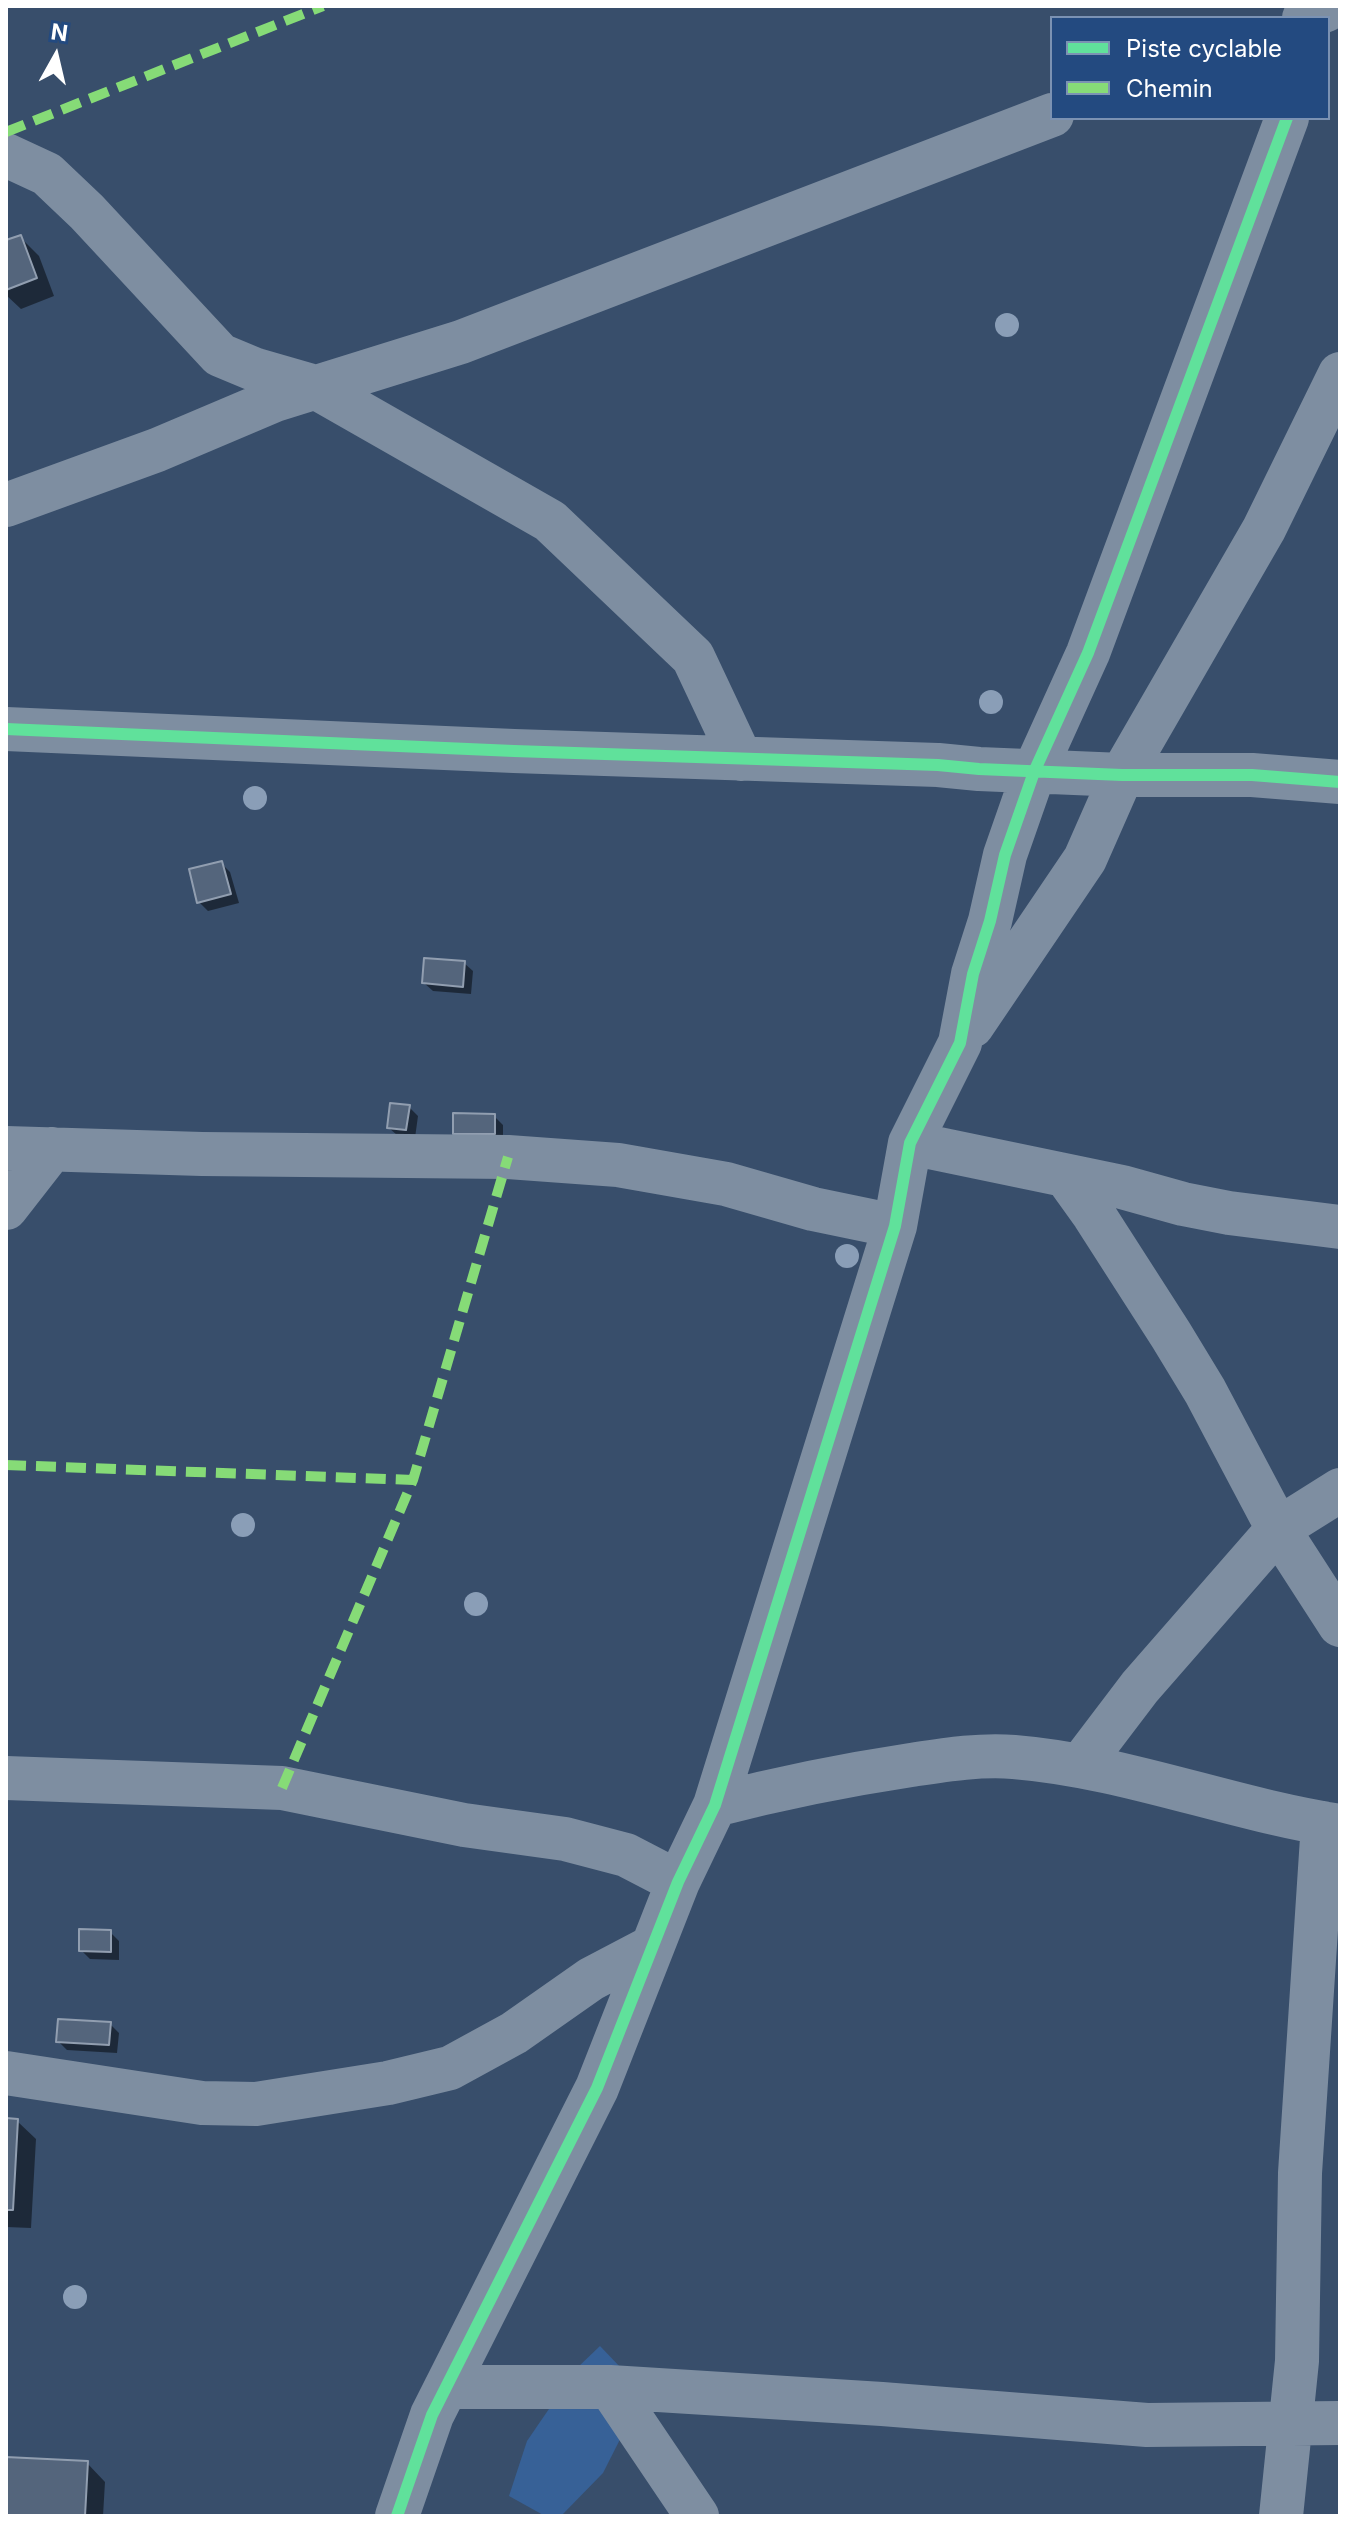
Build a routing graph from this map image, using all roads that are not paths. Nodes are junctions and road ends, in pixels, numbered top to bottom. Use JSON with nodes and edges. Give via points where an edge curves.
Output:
{"nodes":[{"id":1,"x":1050,"y":116,"type":"edge"},
{"id":2,"x":1286,"y":120,"type":"edge"},
{"id":3,"x":6,"y":155,"type":"edge"},
{"id":4,"x":1340,"y":374,"type":"edge"},
{"id":5,"x":315,"y":387,"type":"junction"},
{"id":6,"x":6,"y":505,"type":"edge"},
{"id":7,"x":6,"y":729,"type":"edge"},
{"id":8,"x":741,"y":759,"type":"junction"},
{"id":9,"x":1034,"y":772,"type":"junction"},
{"id":10,"x":1122,"y":775,"type":"junction"},
{"id":11,"x":1340,"y":782,"type":"edge"},
{"id":12,"x":960,"y":1043,"type":"junction"},
{"id":13,"x":910,"y":1143,"type":"junction"},
{"id":14,"x":6,"y":1148,"type":"edge"},
{"id":15,"x":52,"y":1149,"type":"junction"},
{"id":16,"x":1066,"y":1176,"type":"junction"},
{"id":17,"x":6,"y":1208,"type":"edge"},
{"id":18,"x":895,"y":1226,"type":"junction"},
{"id":19,"x":1340,"y":1227,"type":"edge"},
{"id":20,"x":1340,"y":1490,"type":"edge"},
{"id":21,"x":1278,"y":1529,"type":"junction"},
{"id":22,"x":1340,"y":1625,"type":"edge"},
{"id":23,"x":1080,"y":1766,"type":"junction"},
{"id":24,"x":6,"y":1778,"type":"edge"},
{"id":25,"x":715,"y":1805,"type":"junction"},
{"id":26,"x":1332,"y":1824,"type":"edge"},
{"id":27,"x":678,"y":1882,"type":"junction"},
{"id":28,"x":650,"y":1948,"type":"junction"},
{"id":29,"x":6,"y":2073,"type":"edge"},
{"id":30,"x":446,"y":2387,"type":"junction"},
{"id":31,"x":610,"y":2387,"type":"junction"},
{"id":32,"x":1291,"y":2423,"type":"junction"},
{"id":33,"x":1340,"y":2423,"type":"edge"},
{"id":34,"x":397,"y":2516,"type":"edge"},
{"id":35,"x":697,"y":2516,"type":"edge"},
{"id":36,"x":1281,"y":2516,"type":"edge"}],
"edges":[{"from":1,"to":5,"type":"street","via":[[461,342]]},
{"from":2,"to":9,"type":"street","via":[[1088,653]]},
{"from":3,"to":5,"type":"street","via":[[47,174],[220,355]]},
{"from":4,"to":10,"type":"street","via":[[1264,529]]},
{"from":5,"to":6,"type":"street"},
{"from":5,"to":8,"type":"street","via":[[550,521],[693,657]]},
{"from":7,"to":8,"type":"street"},
{"from":8,"to":9,"type":"street"},
{"from":9,"to":10,"type":"street"},
{"from":9,"to":12,"type":"street","via":[[1005,855]]},
{"from":10,"to":11,"type":"street","via":[[1252,775]]},
{"from":10,"to":12,"type":"street","via":[[1085,859]]},
{"from":12,"to":13,"type":"street"},
{"from":13,"to":16,"type":"street"},
{"from":13,"to":18,"type":"street"},
{"from":14,"to":15,"type":"street"},
{"from":15,"to":17,"type":"street"},
{"from":15,"to":18,"type":"street","via":[[508,1157],[618,1165],[726,1184]]},
{"from":16,"to":19,"type":"street","via":[[1229,1213]]},
{"from":16,"to":21,"type":"street","via":[[1198,1380]]},
{"from":18,"to":25,"type":"street"},
{"from":20,"to":21,"type":"street"},
{"from":21,"to":22,"type":"street"},
{"from":21,"to":23,"type":"street","via":[[1140,1687]]},
{"from":23,"to":25,"type":"street","via":[[1011,1756],[940,1761]]},
{"from":23,"to":26,"type":"street"},
{"from":24,"to":27,"type":"street","via":[[282,1788],[464,1825],[565,1839],[626,1855]]},
{"from":25,"to":27,"type":"street"},
{"from":26,"to":32,"type":"street","via":[[1300,2173]]},
{"from":27,"to":28,"type":"street"},
{"from":28,"to":29,"type":"street","via":[[450,2068],[388,2083],[256,2104],[215,2103]]},
{"from":28,"to":30,"type":"street","via":[[597,2088]]},
{"from":30,"to":31,"type":"street"},
{"from":30,"to":34,"type":"street"},
{"from":31,"to":32,"type":"street","via":[[1147,2425]]},
{"from":31,"to":35,"type":"street"},
{"from":32,"to":33,"type":"street"},
{"from":32,"to":36,"type":"street"}]}
